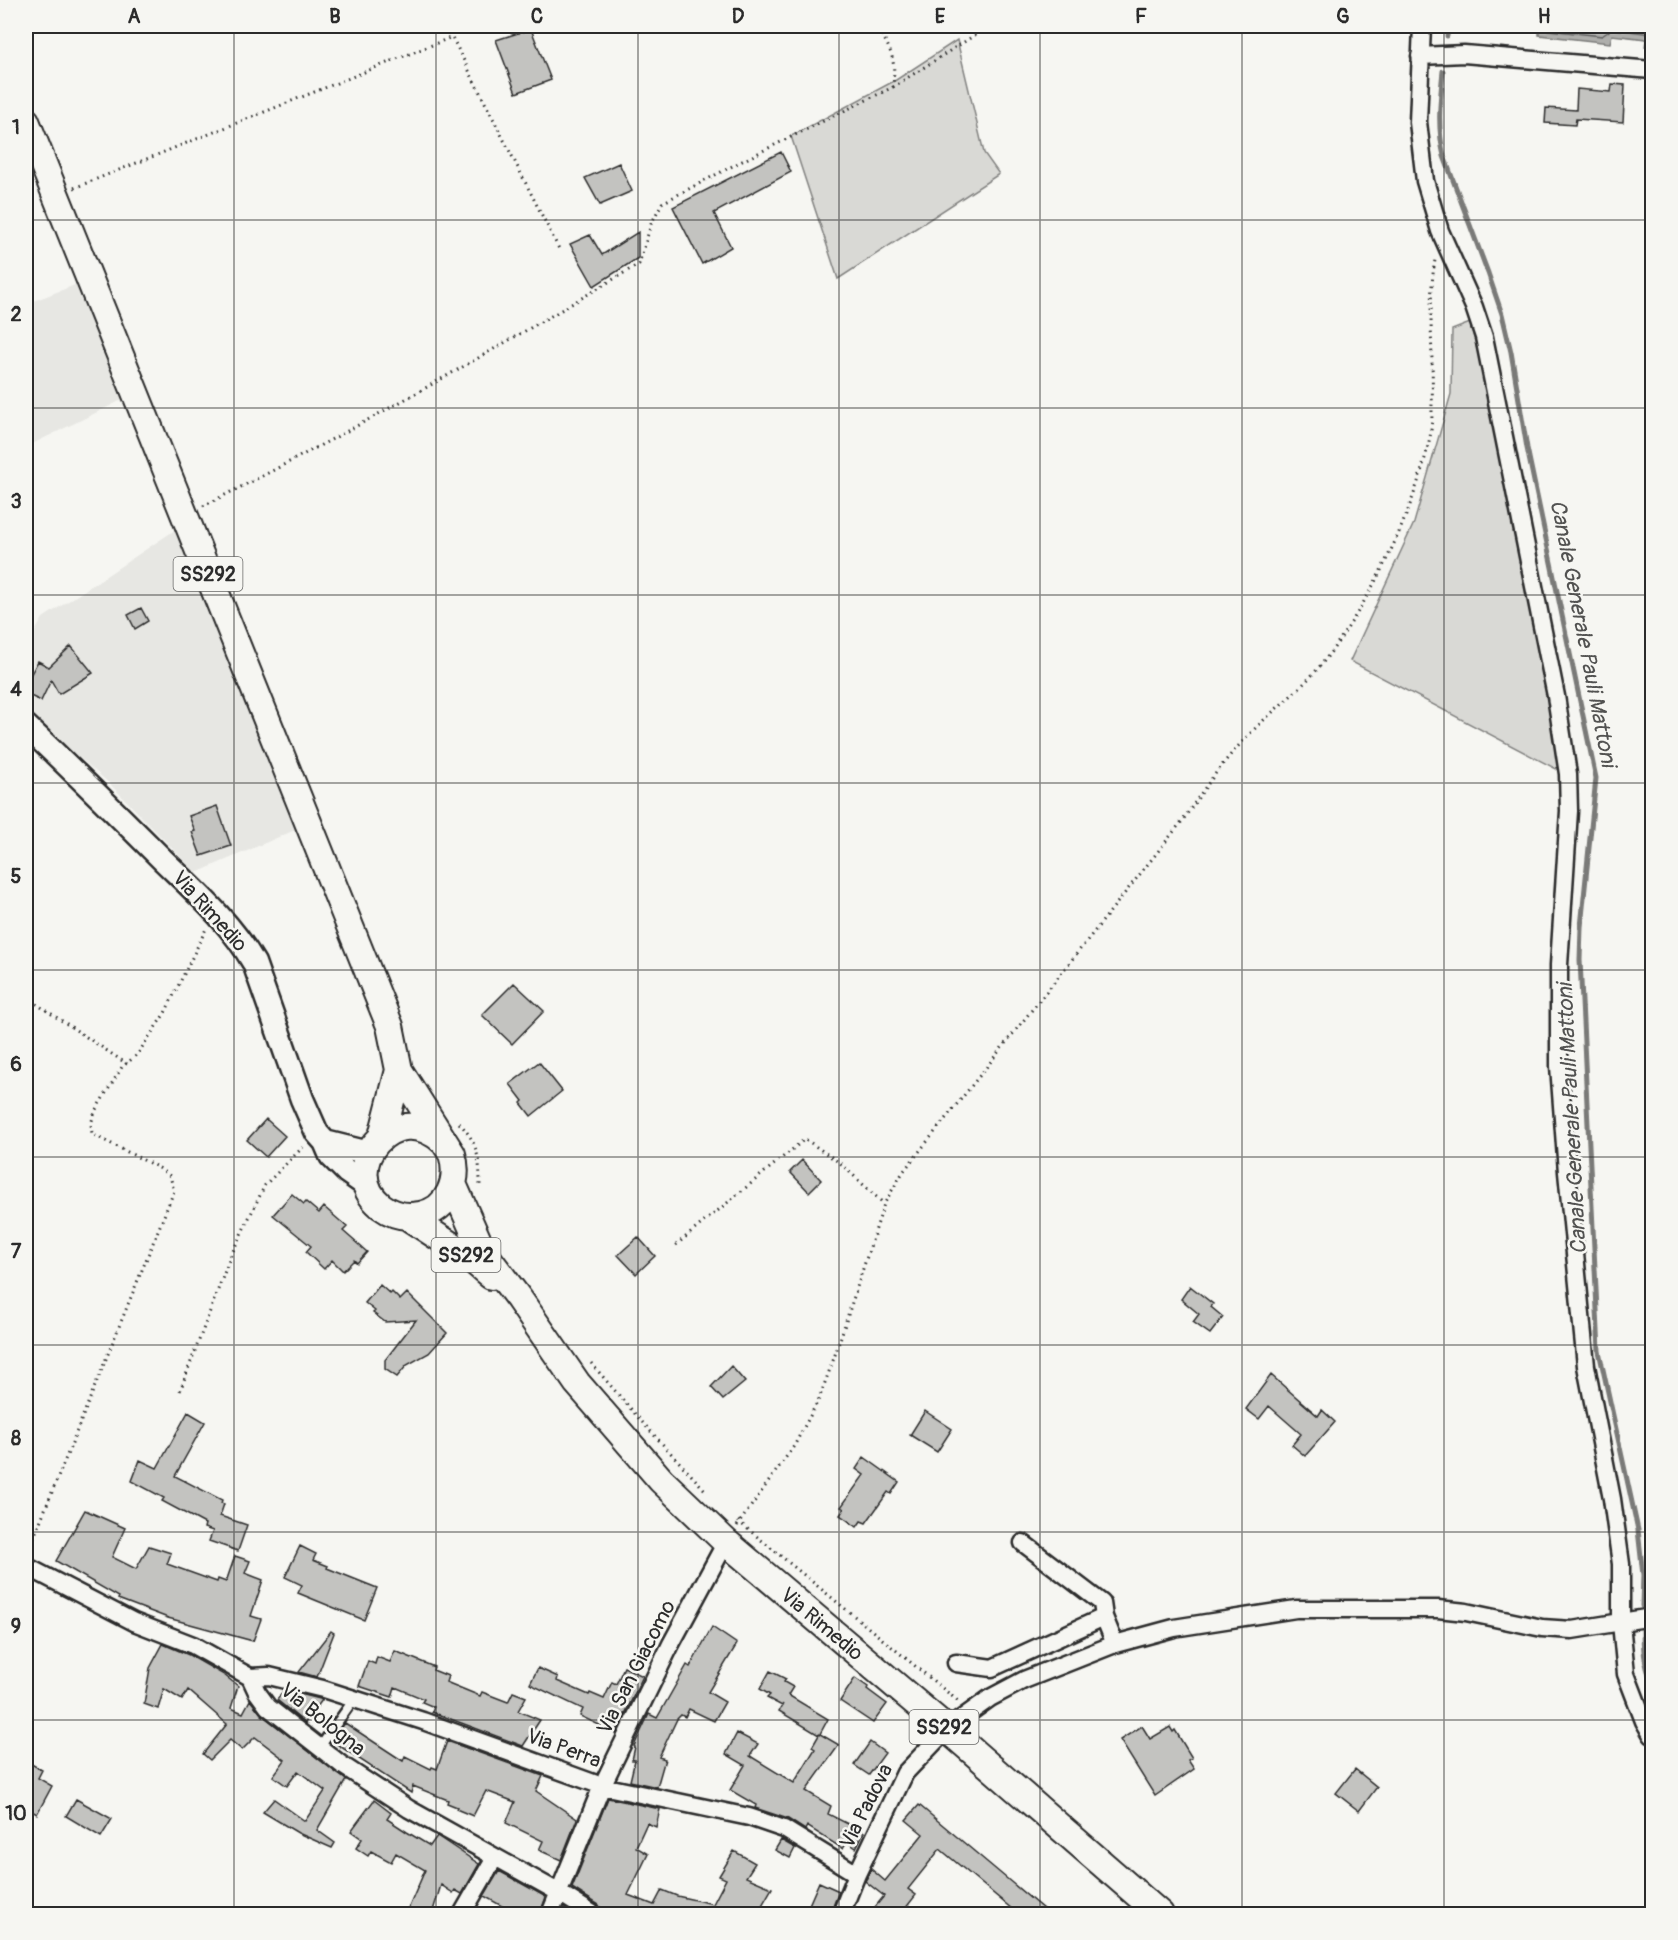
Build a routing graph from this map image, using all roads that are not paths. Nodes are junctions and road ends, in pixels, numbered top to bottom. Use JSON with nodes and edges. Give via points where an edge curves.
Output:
{"nodes":[{"id":1,"x":1422,"y":26,"type":"edge"},
{"id":2,"x":1420,"y":56,"type":"junction"},
{"id":3,"x":1653,"y":70,"type":"edge"},
{"id":4,"x":26,"y":121,"type":"edge"},
{"id":5,"x":26,"y":726,"type":"edge"},
{"id":6,"x":399,"y":1070,"type":"junction"},
{"id":7,"x":450,"y":1130,"type":"junction"},
{"id":8,"x":321,"y":1137,"type":"junction"},
{"id":9,"x":375,"y":1145,"type":"junction"},
{"id":10,"x":453,"y":1184,"type":"junction"},
{"id":11,"x":367,"y":1186,"type":"junction"},
{"id":12,"x":408,"y":1217,"type":"junction"},
{"id":13,"x":519,"y":1299,"type":"junction"},
{"id":14,"x":732,"y":1532,"type":"junction"},
{"id":15,"x":1023,"y":1544,"type":"dead end"},
{"id":16,"x":27,"y":1558,"type":"edge"},
{"id":17,"x":1104,"y":1617,"type":"junction"},
{"id":18,"x":1652,"y":1617,"type":"edge"},
{"id":19,"x":1625,"y":1622,"type":"junction"},
{"id":20,"x":1115,"y":1644,"type":"junction"},
{"id":21,"x":956,"y":1663,"type":"dead end"},
{"id":22,"x":250,"y":1677,"type":"junction"},
{"id":23,"x":354,"y":1699,"type":"junction"},
{"id":24,"x":947,"y":1729,"type":"junction"},
{"id":25,"x":1653,"y":1735,"type":"edge"},
{"id":26,"x":320,"y":1747,"type":"junction"},
{"id":27,"x":602,"y":1786,"type":"junction"},
{"id":28,"x":495,"y":1857,"type":"junction"},
{"id":29,"x":857,"y":1874,"type":"junction"},
{"id":30,"x":558,"y":1892,"type":"junction"},
{"id":31,"x":462,"y":1914,"type":"edge"},
{"id":32,"x":550,"y":1914,"type":"edge"},
{"id":33,"x":593,"y":1914,"type":"edge"},
{"id":34,"x":841,"y":1914,"type":"edge"},
{"id":35,"x":1160,"y":1914,"type":"edge"}],
"edges":[{"from":1,"to":2,"type":"street"},
{"from":2,"to":3,"type":"street","via":[[1464,54]]},
{"from":2,"to":19,"type":"street","via":[[1419,134],[1425,181],[1440,231],[1484,337],[1568,774],[1559,965],[1559,1066],[1586,1365],[1612,1498]]},
{"from":4,"to":6,"type":"main road","number":"SS292","via":[[390,1026]]},
{"from":5,"to":8,"type":"street","name":"Via Rimedio","via":[[242,942],[254,963],[302,1099]]},
{"from":6,"to":7,"type":"main road","number":"SS292"},
{"from":6,"to":9,"type":"main road","number":"SS292"},
{"from":7,"to":9,"type":"main road","via":[[433,1132],[414,1126],[400,1127]]},
{"from":7,"to":10,"type":"main road","number":"SS292"},
{"from":8,"to":9,"type":"street"},
{"from":8,"to":11,"type":"street","name":"Via Rimedio","via":[[339,1164]]},
{"from":9,"to":11,"type":"main road","number":"SS292","via":[[365,1169]]},
{"from":10,"to":12,"type":"main road","number":"SS292","via":[[437,1208]]},
{"from":10,"to":13,"type":"main road","name":"Via Rimedio","number":"SS292","via":[[482,1250]]},
{"from":11,"to":12,"type":"main road","number":"SS292","via":[[387,1211]]},
{"from":12,"to":13,"type":"main road","name":"Via Rimedio","number":"SS292","via":[[469,1257]]},
{"from":13,"to":14,"type":"main road","name":"Via Rimedio","number":"SS292","via":[[577,1383],[661,1480]]},
{"from":14,"to":24,"type":"main road","name":"Via Rimedio","number":"SS292"},
{"from":14,"to":27,"type":"street","name":"Via San Giacomo","via":[[671,1644]]},
{"from":15,"to":17,"type":"street","via":[[1102,1603]]},
{"from":16,"to":22,"type":"street","via":[[134,1622],[193,1645]]},
{"from":17,"to":20,"type":"street"},
{"from":17,"to":21,"type":"street","via":[[992,1668]]},
{"from":18,"to":19,"type":"street","name":"Via Padova"},
{"from":19,"to":20,"type":"street","name":"Via Padova","via":[[1572,1630],[1438,1609],[1296,1609],[1174,1628]]},
{"from":19,"to":25,"type":"street","via":[[1626,1674]]},
{"from":20,"to":24,"type":"street","name":"Via Padova","via":[[1024,1680],[990,1698]]},
{"from":22,"to":23,"type":"street","name":"Via Perra","via":[[269,1676]]},
{"from":22,"to":26,"type":"street","name":"Via Bologna","via":[[268,1707]]},
{"from":23,"to":26,"type":"lane"},
{"from":23,"to":27,"type":"street","name":"Via Perra"},
{"from":24,"to":29,"type":"street","name":"Via Padova","via":[[905,1773]]},
{"from":24,"to":35,"type":"main road","name":"Via Rimedio","number":"SS292"},
{"from":26,"to":28,"type":"street","name":"Via Bologna","via":[[409,1809]]},
{"from":27,"to":29,"type":"street","name":"Via Perra","via":[[749,1817],[784,1829]]},
{"from":27,"to":30,"type":"street","name":"Via San Giacomo"},
{"from":28,"to":30,"type":"street","name":"Via Bologna"},
{"from":28,"to":31,"type":"street"},
{"from":29,"to":34,"type":"street","name":"Via Padova"},
{"from":30,"to":32,"type":"street","name":"Via San Giacomo"},
{"from":30,"to":33,"type":"street","name":"Via Bologna"}]}
